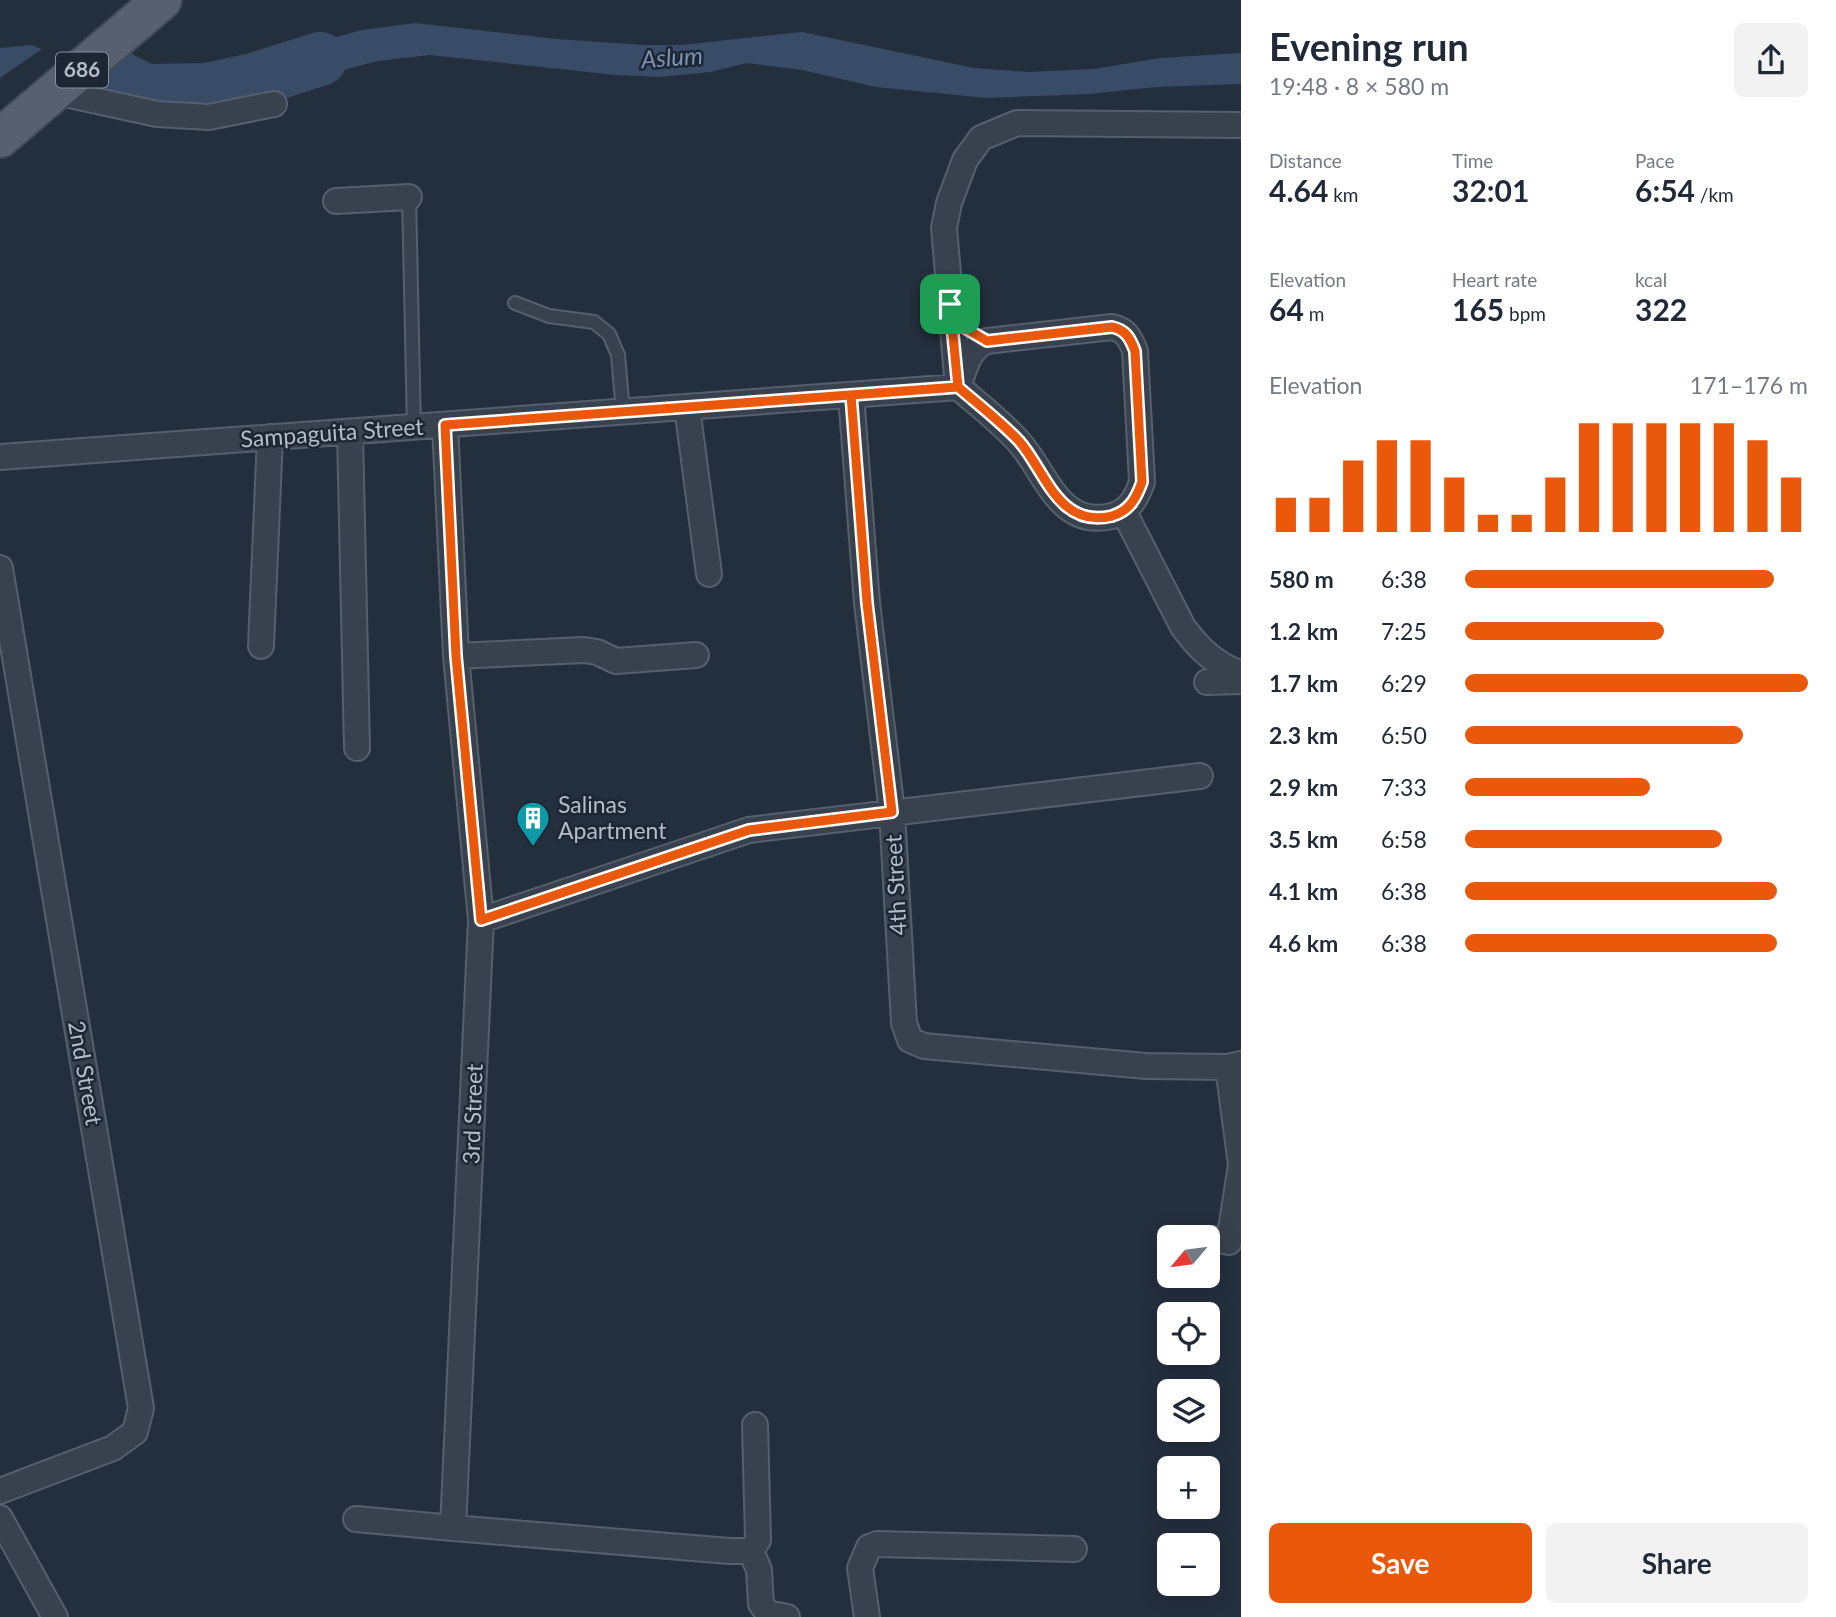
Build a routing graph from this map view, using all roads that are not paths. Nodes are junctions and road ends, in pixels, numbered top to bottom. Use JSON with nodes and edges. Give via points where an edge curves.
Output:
{"nodes":[{"id":1,"x":162,"y":0,"type":"edge"},
{"id":2,"x":56,"y":92,"type":"junction"},
{"id":3,"x":274,"y":104,"type":"dead end"},
{"id":4,"x":1241,"y":125,"type":"edge"},
{"id":5,"x":0,"y":138,"type":"edge"},
{"id":6,"x":409,"y":197,"type":"joint"},
{"id":7,"x":336,"y":201,"type":"dead end"},
{"id":8,"x":515,"y":303,"type":"dead end"},
{"id":9,"x":950,"y":304,"type":"junction"},
{"id":10,"x":987,"y":341,"type":"junction"},
{"id":11,"x":958,"y":387,"type":"junction"},
{"id":12,"x":851,"y":395,"type":"junction"},
{"id":13,"x":687,"y":407,"type":"junction"},
{"id":14,"x":623,"y":412,"type":"junction"},
{"id":15,"x":445,"y":425,"type":"junction"},
{"id":16,"x":414,"y":427,"type":"junction"},
{"id":17,"x":349,"y":432,"type":"junction"},
{"id":18,"x":270,"y":437,"type":"junction"},
{"id":19,"x":0,"y":457,"type":"edge"},
{"id":20,"x":1124,"y":512,"type":"junction"},
{"id":21,"x":0,"y":568,"type":"edge"},
{"id":22,"x":709,"y":574,"type":"dead end"},
{"id":23,"x":261,"y":646,"type":"dead end"},
{"id":24,"x":696,"y":655,"type":"dead end"},
{"id":25,"x":456,"y":656,"type":"junction"},
{"id":26,"x":1241,"y":674,"type":"edge"},
{"id":27,"x":1241,"y":681,"type":"edge"},
{"id":28,"x":1207,"y":682,"type":"dead end"},
{"id":29,"x":357,"y":748,"type":"dead end"},
{"id":30,"x":1200,"y":776,"type":"dead end"},
{"id":31,"x":892,"y":812,"type":"junction"},
{"id":32,"x":481,"y":920,"type":"junction"},
{"id":33,"x":1235,"y":1065,"type":"edge"},
{"id":34,"x":1220,"y":1241,"type":"edge"},
{"id":35,"x":755,"y":1425,"type":"dead end"},
{"id":36,"x":0,"y":1491,"type":"edge"},
{"id":37,"x":0,"y":1518,"type":"edge"},
{"id":38,"x":356,"y":1519,"type":"dead end"},
{"id":39,"x":453,"y":1528,"type":"junction"},
{"id":40,"x":1074,"y":1549,"type":"dead end"},
{"id":41,"x":740,"y":1551,"type":"junction"},
{"id":42,"x":55,"y":1617,"type":"edge"},
{"id":43,"x":787,"y":1617,"type":"edge"},
{"id":44,"x":867,"y":1617,"type":"edge"}],
"edges":[{"from":1,"to":2,"type":"main road","number":"686"},
{"from":2,"to":3,"type":"street","via":[[157,114],[209,117]]},
{"from":2,"to":5,"type":"main road","number":"686"},
{"from":4,"to":9,"type":"street","via":[[1017,123],[981,138],[965,160],[944,228]]},
{"from":6,"to":7,"type":"street"},
{"from":6,"to":16,"type":"lane"},
{"from":8,"to":14,"type":"lane","via":[[549,316],[594,321],[609,334],[618,355]]},
{"from":9,"to":10,"type":"street","via":[[965,328]]},
{"from":9,"to":11,"type":"street"},
{"from":10,"to":11,"type":"street","via":[[970,355]]},
{"from":10,"to":20,"type":"street","via":[[1112,327],[1123,330],[1135,351],[1142,482]]},
{"from":11,"to":12,"type":"street","name":"Sampaguita Street"},
{"from":11,"to":20,"type":"street","via":[[1021,444],[1049,488],[1074,512],[1098,519]]},
{"from":12,"to":13,"type":"street","name":"Sampaguita Street"},
{"from":12,"to":31,"type":"street","name":"4th Street","via":[[867,603]]},
{"from":13,"to":14,"type":"street","name":"Sampaguita Street"},
{"from":13,"to":22,"type":"street"},
{"from":14,"to":15,"type":"street","name":"Sampaguita Street"},
{"from":15,"to":16,"type":"street","name":"Sampaguita Street"},
{"from":15,"to":25,"type":"street","name":"3rd Street"},
{"from":16,"to":17,"type":"street","name":"Sampaguita Street"},
{"from":17,"to":18,"type":"street","name":"Sampaguita Street"},
{"from":17,"to":29,"type":"street"},
{"from":18,"to":19,"type":"street","name":"Sampaguita Street"},
{"from":18,"to":23,"type":"street"},
{"from":20,"to":26,"type":"street","via":[[1194,642],[1221,666]]},
{"from":21,"to":36,"type":"street","name":"2nd Street","via":[[141,1408],[135,1432],[113,1448]]},
{"from":24,"to":25,"type":"street","via":[[616,661],[584,650]]},
{"from":25,"to":32,"type":"street","name":"3rd Street"},
{"from":27,"to":28,"type":"street"},
{"from":30,"to":31,"type":"street"},
{"from":31,"to":32,"type":"street","via":[[749,830]]},
{"from":31,"to":33,"type":"street","name":"4th Street","via":[[904,1023],[910,1040],[924,1046],[1146,1066]]},
{"from":32,"to":39,"type":"street","name":"3rd Street"},
{"from":33,"to":34,"type":"street","via":[[1241,1165],[1229,1242]]},
{"from":35,"to":41,"type":"street","via":[[758,1540]]},
{"from":37,"to":42,"type":"street"},
{"from":38,"to":39,"type":"street"},
{"from":39,"to":41,"type":"street"},
{"from":40,"to":44,"type":"street","via":[[877,1544],[869,1548],[860,1568]]},
{"from":41,"to":43,"type":"street","via":[[759,1570],[761,1604],[768,1613]]}]}
